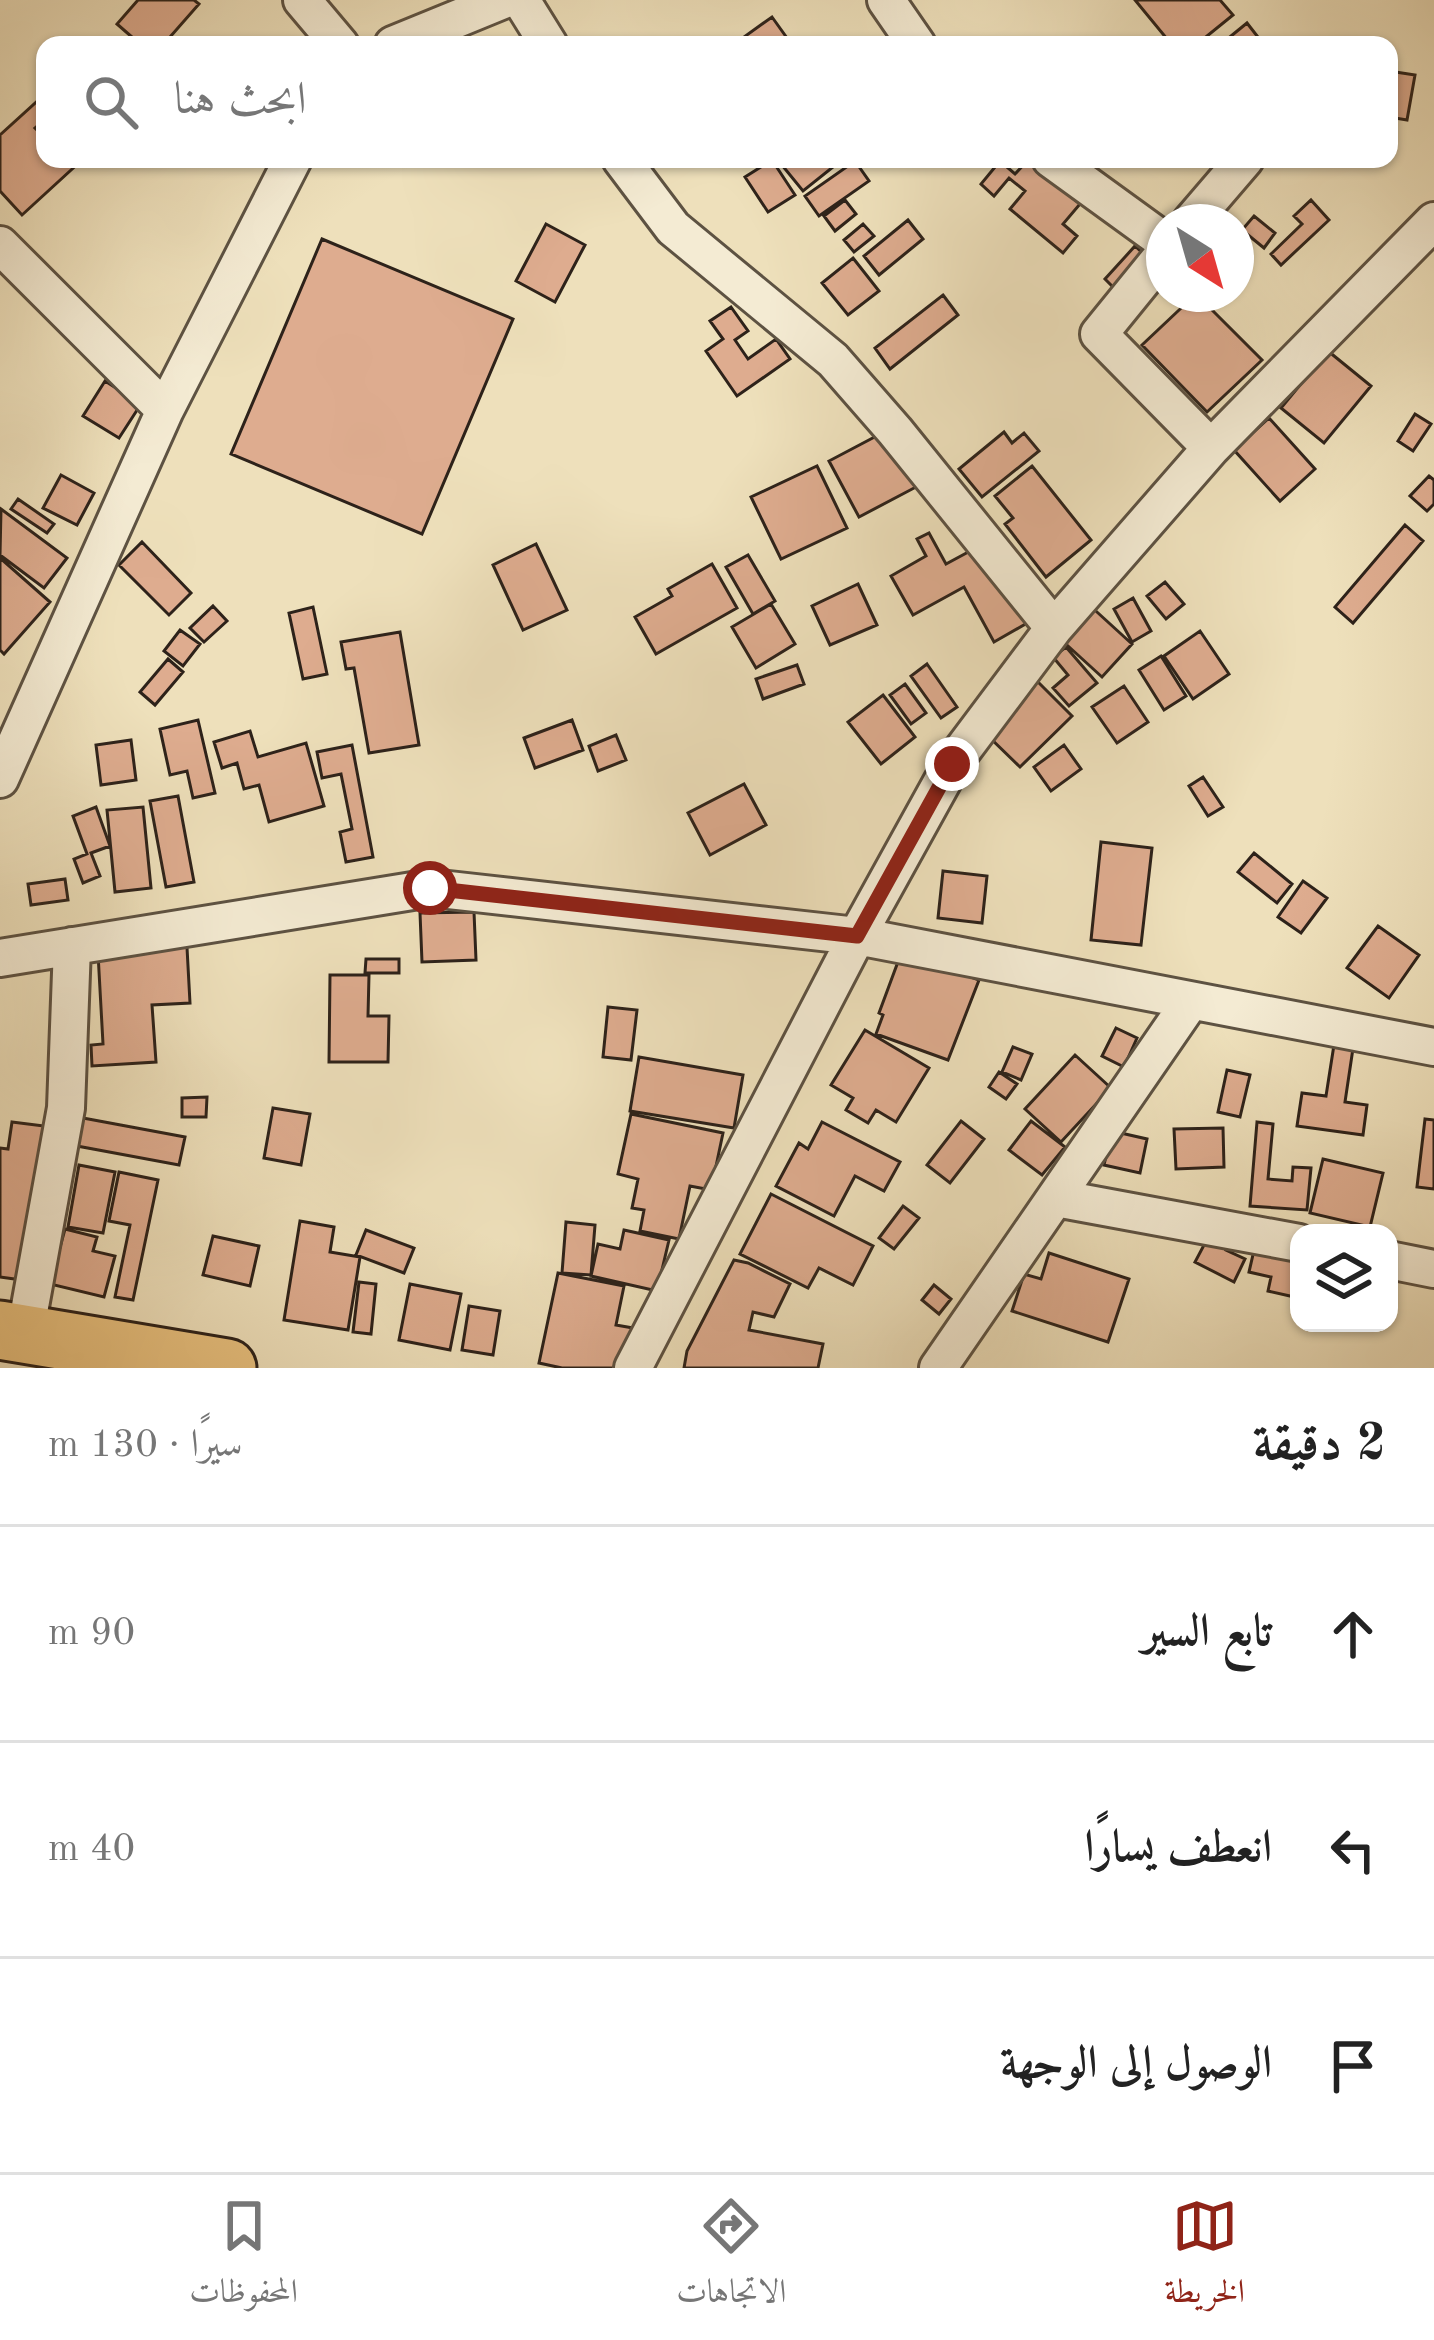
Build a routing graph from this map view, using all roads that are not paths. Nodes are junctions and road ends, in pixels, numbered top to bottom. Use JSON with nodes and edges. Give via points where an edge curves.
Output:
{"nodes":[{"id":1,"x":302,"y":0,"type":"edge"},
{"id":2,"x":503,"y":0,"type":"edge"},
{"id":3,"x":521,"y":0,"type":"edge"},
{"id":4,"x":886,"y":0,"type":"edge"},
{"id":5,"x":332,"y":36,"type":"edge"},
{"id":6,"x":415,"y":36,"type":"edge"},
{"id":7,"x":544,"y":36,"type":"edge"},
{"id":8,"x":911,"y":36,"type":"edge"},
{"id":9,"x":288,"y":168,"type":"edge"},
{"id":10,"x":628,"y":168,"type":"edge"},
{"id":11,"x":1063,"y":168,"type":"edge"},
{"id":12,"x":1237,"y":168,"type":"edge"},
{"id":13,"x":1206,"y":204,"type":"edge"},
{"id":14,"x":1434,"y":220,"type":"edge"},
{"id":15,"x":1146,"y":228,"type":"edge"},
{"id":16,"x":0,"y":245,"type":"edge"},
{"id":17,"x":1146,"y":276,"type":"edge"},
{"id":18,"x":165,"y":410,"type":"junction"},
{"id":19,"x":1211,"y":448,"type":"junction"},
{"id":20,"x":1054,"y":628,"type":"junction"},
{"id":21,"x":0,"y":779,"type":"edge"},
{"id":22,"x":857,"y":936,"type":"junction"},
{"id":23,"x":72,"y":946,"type":"junction"},
{"id":24,"x":0,"y":958,"type":"edge"},
{"id":25,"x":1190,"y":1002,"type":"junction"},
{"id":26,"x":1434,"y":1047,"type":"edge"},
{"id":27,"x":1056,"y":1198,"type":"junction"},
{"id":28,"x":1290,"y":1242,"type":"edge"},
{"id":29,"x":1398,"y":1262,"type":"edge"},
{"id":30,"x":1434,"y":1269,"type":"edge"},
{"id":31,"x":12,"y":1332,"type":"edge"},
{"id":32,"x":227,"y":1368,"type":"edge"},
{"id":33,"x":633,"y":1368,"type":"edge"},
{"id":34,"x":938,"y":1368,"type":"edge"}],
"edges":[{"from":1,"to":5,"type":"street"},
{"from":2,"to":6,"type":"street"},
{"from":3,"to":7,"type":"street"},
{"from":4,"to":8,"type":"street"},
{"from":9,"to":18,"type":"street"},
{"from":10,"to":20,"type":"street","via":[[673,228],[833,360]]},
{"from":11,"to":15,"type":"street"},
{"from":12,"to":13,"type":"street"},
{"from":14,"to":19,"type":"street"},
{"from":16,"to":18,"type":"street"},
{"from":17,"to":19,"type":"street","via":[[1099,334]]},
{"from":18,"to":21,"type":"street"},
{"from":19,"to":20,"type":"street"},
{"from":20,"to":22,"type":"street","via":[[952,764]]},
{"from":22,"to":23,"type":"street","via":[[430,888]]},
{"from":22,"to":25,"type":"street"},
{"from":22,"to":33,"type":"street"},
{"from":23,"to":24,"type":"street"},
{"from":23,"to":31,"type":"street","via":[[66,1108]]},
{"from":25,"to":26,"type":"street"},
{"from":25,"to":27,"type":"street"},
{"from":27,"to":28,"type":"street"},
{"from":27,"to":34,"type":"street"},
{"from":29,"to":30,"type":"street"},
{"from":31,"to":32,"type":"main road"}]}
